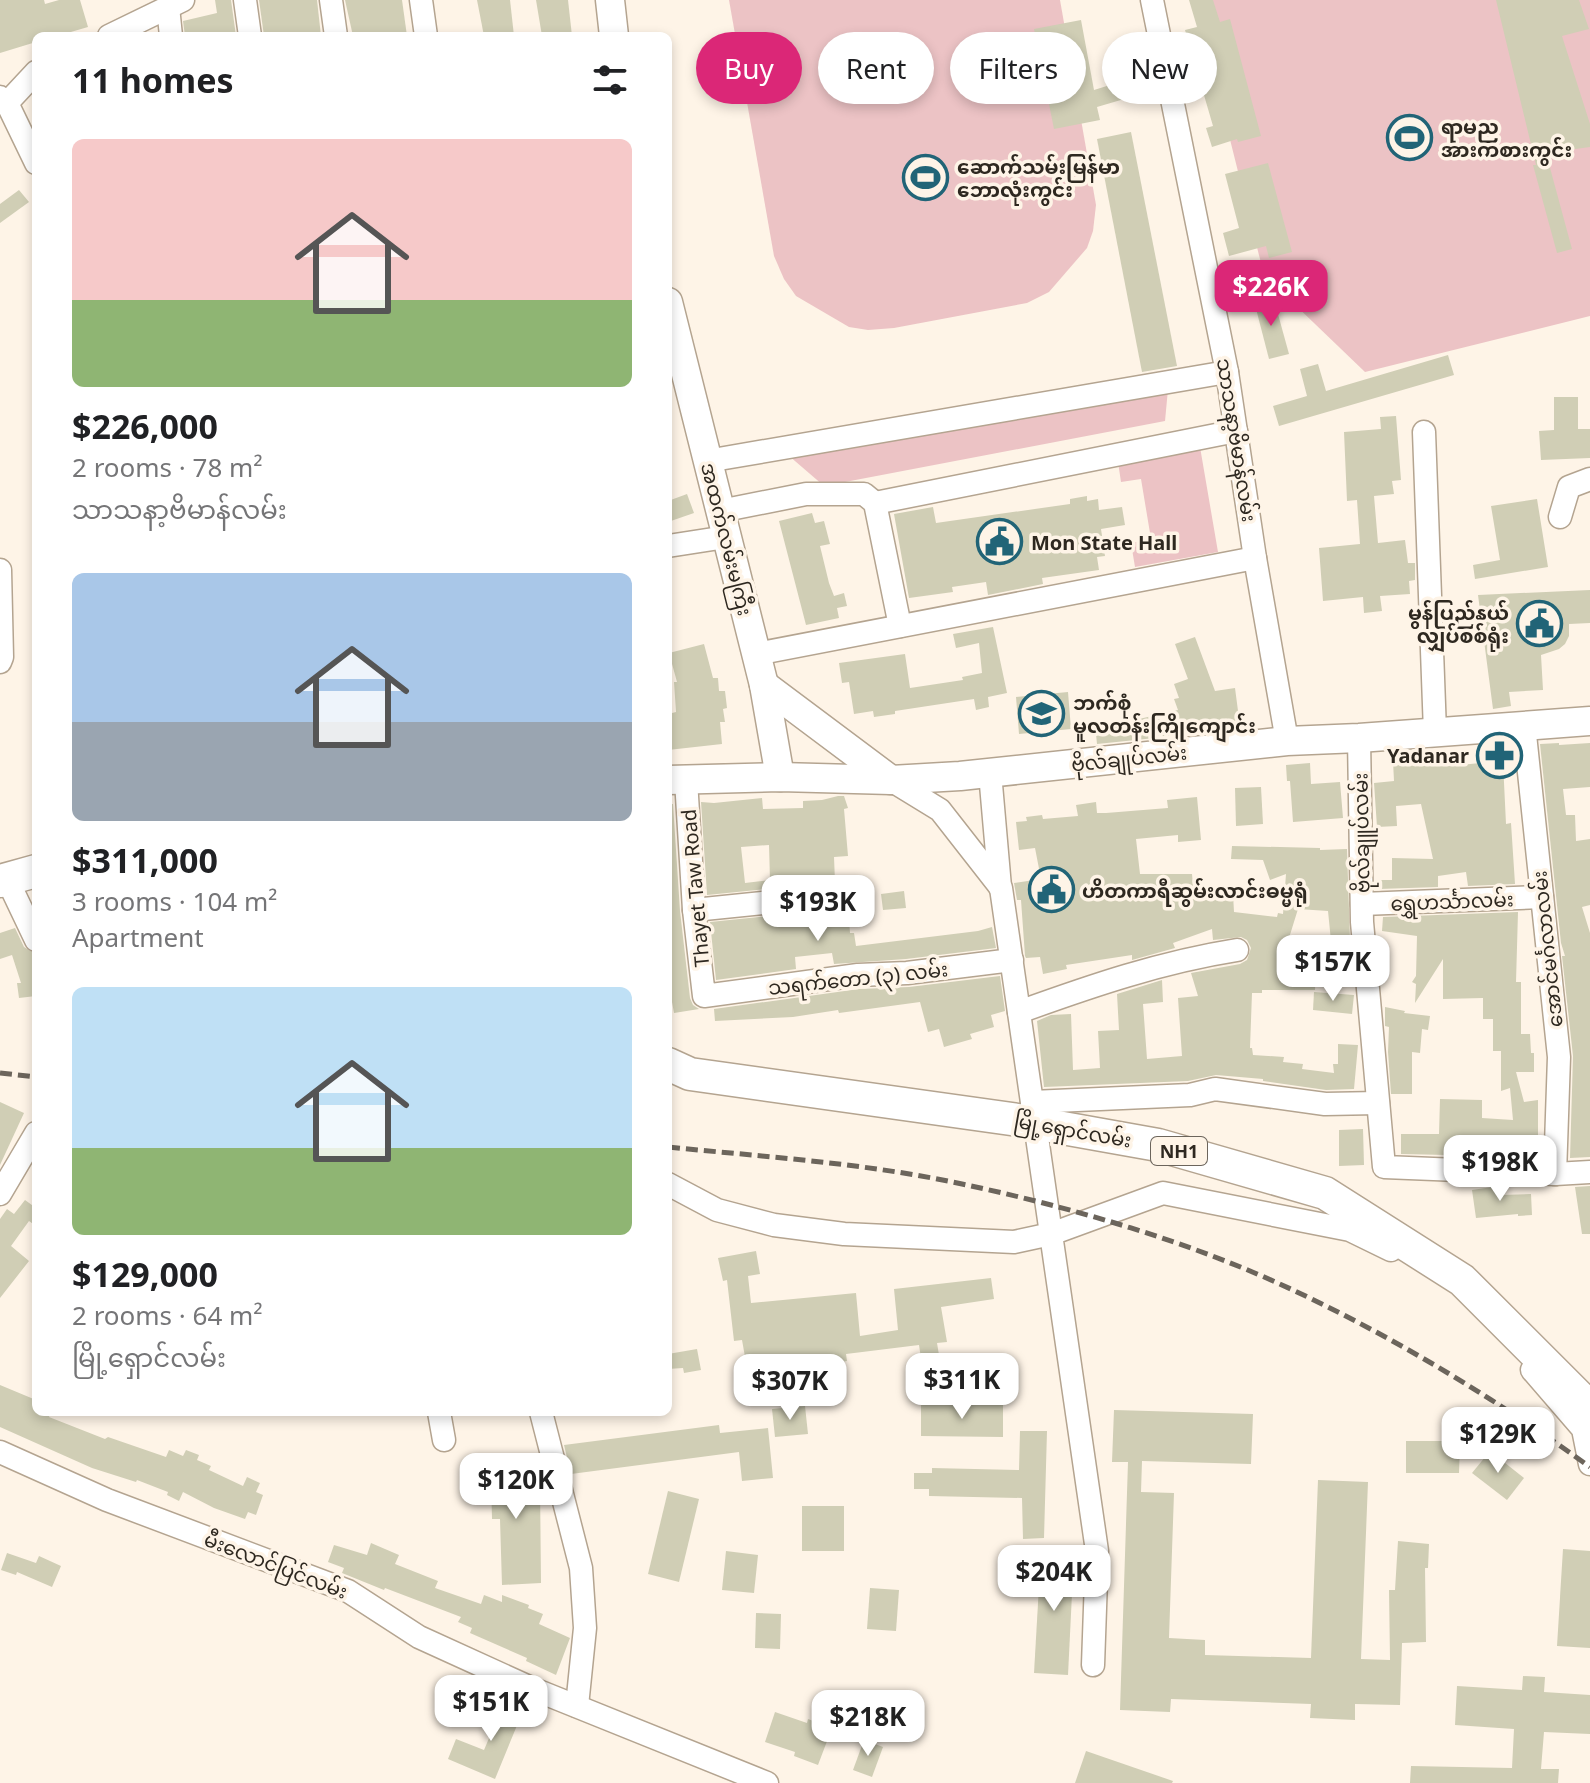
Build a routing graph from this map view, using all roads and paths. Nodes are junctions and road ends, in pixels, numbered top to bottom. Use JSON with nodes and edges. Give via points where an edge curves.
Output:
{"nodes":[{"id":1,"x":245,"y":0,"type":"edge"},
{"id":2,"x":331,"y":0,"type":"edge"},
{"id":3,"x":421,"y":0,"type":"edge"},
{"id":4,"x":610,"y":0,"type":"edge"},
{"id":5,"x":1152,"y":0,"type":"edge"},
{"id":6,"x":176,"y":3,"type":"edge"},
{"id":7,"x":117,"y":32,"type":"edge"},
{"id":8,"x":172,"y":32,"type":"edge"},
{"id":9,"x":249,"y":32,"type":"edge"},
{"id":10,"x":335,"y":32,"type":"edge"},
{"id":11,"x":425,"y":32,"type":"edge"},
{"id":12,"x":614,"y":32,"type":"edge"},
{"id":13,"x":32,"y":76,"type":"edge"},
{"id":14,"x":4,"y":100,"type":"edge"},
{"id":15,"x":32,"y":155,"type":"edge"},
{"id":16,"x":672,"y":336,"type":"edge"},
{"id":17,"x":676,"y":371,"type":"edge"},
{"id":18,"x":1227,"y":372,"type":"junction"},
{"id":19,"x":1236,"y":431,"type":"junction"},
{"id":20,"x":1424,"y":432,"type":"dead end"},
{"id":21,"x":707,"y":461,"type":"junction"},
{"id":22,"x":1590,"y":479,"type":"edge"},
{"id":23,"x":875,"y":503,"type":"junction"},
{"id":24,"x":1560,"y":517,"type":"dead end"},
{"id":25,"x":723,"y":524,"type":"junction"},
{"id":26,"x":672,"y":544,"type":"edge"},
{"id":27,"x":1255,"y":558,"type":"junction"},
{"id":28,"x":0,"y":570,"type":"edge"},
{"id":29,"x":900,"y":626,"type":"junction"},
{"id":30,"x":756,"y":654,"type":"junction"},
{"id":31,"x":0,"y":662,"type":"edge"},
{"id":32,"x":764,"y":685,"type":"junction"},
{"id":33,"x":1590,"y":721,"type":"edge"},
{"id":34,"x":1524,"y":725,"type":"junction"},
{"id":35,"x":1435,"y":732,"type":"junction"},
{"id":36,"x":1359,"y":738,"type":"junction"},
{"id":37,"x":1287,"y":741,"type":"junction"},
{"id":38,"x":990,"y":773,"type":"junction"},
{"id":39,"x":780,"y":777,"type":"junction"},
{"id":40,"x":677,"y":780,"type":"edge"},
{"id":41,"x":891,"y":780,"type":"junction"},
{"id":42,"x":14,"y":877,"type":"edge"},
{"id":43,"x":1001,"y":888,"type":"junction"},
{"id":44,"x":861,"y":893,"type":"dead end"},
{"id":45,"x":1542,"y":897,"type":"junction"},
{"id":46,"x":1362,"y":904,"type":"junction"},
{"id":47,"x":694,"y":910,"type":"junction"},
{"id":48,"x":32,"y":929,"type":"edge"},
{"id":49,"x":1237,"y":950,"type":"dead end"},
{"id":50,"x":1012,"y":960,"type":"junction"},
{"id":51,"x":704,"y":996,"type":"joint"},
{"id":52,"x":1019,"y":1012,"type":"junction"},
{"id":53,"x":675,"y":1072,"type":"edge"},
{"id":54,"x":1032,"y":1102,"type":"junction"},
{"id":55,"x":1378,"y":1103,"type":"junction"},
{"id":56,"x":32,"y":1140,"type":"edge"},
{"id":57,"x":1590,"y":1172,"type":"edge"},
{"id":58,"x":1555,"y":1174,"type":"junction"},
{"id":59,"x":672,"y":1188,"type":"edge"},
{"id":60,"x":0,"y":1194,"type":"edge"},
{"id":61,"x":1051,"y":1234,"type":"junction"},
{"id":62,"x":1590,"y":1408,"type":"edge"},
{"id":63,"x":440,"y":1416,"type":"edge"},
{"id":64,"x":542,"y":1416,"type":"edge"},
{"id":65,"x":444,"y":1440,"type":"dead end"},
{"id":66,"x":0,"y":1452,"type":"edge"},
{"id":67,"x":1590,"y":1464,"type":"edge"},
{"id":68,"x":1093,"y":1665,"type":"dead end"},
{"id":69,"x":577,"y":1706,"type":"junction"},
{"id":70,"x":767,"y":1783,"type":"edge"}],
"edges":[{"from":1,"to":9,"type":"street"},
{"from":2,"to":10,"type":"street"},
{"from":3,"to":11,"type":"street"},
{"from":4,"to":12,"type":"main road"},
{"from":5,"to":18,"type":"street","name":"သာသနာ့ဗိမာန်လမ်း"},
{"from":6,"to":7,"type":"street"},
{"from":6,"to":8,"type":"street"},
{"from":13,"to":14,"type":"street"},
{"from":14,"to":15,"type":"street"},
{"from":16,"to":17,"type":"main road","name":"အထက်လမ်းမကြီး"},
{"from":17,"to":21,"type":"main road","name":"အထက်လမ်းမကြီး"},
{"from":18,"to":19,"type":"street","name":"သာသနာ့ဗိမာန်လမ်း"},
{"from":18,"to":21,"type":"street"},
{"from":19,"to":23,"type":"street"},
{"from":19,"to":27,"type":"street","name":"သာသနာ့ဗိမာန်လမ်း"},
{"from":20,"to":35,"type":"street"},
{"from":21,"to":25,"type":"main road","name":"အထက်လမ်းမကြီး"},
{"from":22,"to":24,"type":"street","via":[[1569,487]]},
{"from":23,"to":25,"type":"street","via":[[864,494],[806,494]]},
{"from":23,"to":29,"type":"street"},
{"from":25,"to":26,"type":"street"},
{"from":25,"to":30,"type":"main road","name":"အထက်လမ်းမကြီး"},
{"from":27,"to":29,"type":"street"},
{"from":27,"to":37,"type":"street","name":"သာသနာ့ဗိမာန်လမ်း"},
{"from":28,"to":31,"type":"street"},
{"from":29,"to":30,"type":"street"},
{"from":30,"to":32,"type":"main road","name":"အထက်လမ်းမကြီး"},
{"from":32,"to":39,"type":"main road","name":"အထက်လမ်းမကြီး"},
{"from":32,"to":41,"type":"main road"},
{"from":33,"to":34,"type":"main road","name":"ဗိုလ်ချုပ်လမ်း"},
{"from":34,"to":35,"type":"main road","name":"ဗိုလ်ချုပ်လမ်း"},
{"from":34,"to":45,"type":"street","name":"အောင်မင်္ဂလာလမ်း"},
{"from":35,"to":36,"type":"main road","name":"ဗိုလ်ချုပ်လမ်း"},
{"from":36,"to":37,"type":"main road","name":"ဗိုလ်ချုပ်လမ်း"},
{"from":36,"to":46,"type":"street","name":"ဗိုလ်ချူပ်လမ်း"},
{"from":37,"to":38,"type":"main road","name":"ဗိုလ်ချုပ်လမ်း"},
{"from":38,"to":41,"type":"main road","name":"ဗိုလ်ချုပ်လမ်း"},
{"from":38,"to":43,"type":"street"},
{"from":39,"to":40,"type":"main road","name":"ဗိုလ်ချုပ်လမ်း"},
{"from":39,"to":41,"type":"main road","name":"ဗိုလ်ချုပ်လမ်း"},
{"from":40,"to":47,"type":"street","name":"Thayet Taw Road"},
{"from":41,"to":43,"type":"street","via":[[940,810]]},
{"from":42,"to":48,"type":"street"},
{"from":43,"to":50,"type":"street"},
{"from":44,"to":47,"type":"street"},
{"from":45,"to":46,"type":"street","name":"ရွှေဟင်္သာလမ်း"},
{"from":45,"to":58,"type":"street","name":"အောင်မင်္ဂလာလမ်း","via":[[1559,1057]]},
{"from":46,"to":55,"type":"street","name":"ဗိုလ်ချူပ်လမ်း"},
{"from":47,"to":51,"type":"street","name":"Thayet Taw Road"},
{"from":49,"to":52,"type":"street","via":[[1115,978]]},
{"from":50,"to":51,"type":"street","name":"သရက်တော (၃) လမ်း"},
{"from":50,"to":52,"type":"street"},
{"from":52,"to":54,"type":"street"},
{"from":53,"to":62,"type":"highway","name":"မြို့ရှောင်လမ်း","number":"NH1","via":[[1158,1145],[1325,1193],[1462,1280]]},
{"from":54,"to":55,"type":"street","via":[[1190,1095],[1215,1089],[1325,1104]]},
{"from":54,"to":61,"type":"street"},
{"from":55,"to":58,"type":"street","name":"ဗိုလ်ချူပ်လမ်း","via":[[1384,1167]]},
{"from":56,"to":60,"type":"street"},
{"from":57,"to":58,"type":"street"},
{"from":59,"to":61,"type":"street","via":[[717,1210],[774,1225],[844,1234],[1014,1242]]},
{"from":61,"to":67,"type":"street","via":[[1163,1193],[1350,1230],[1456,1289],[1583,1429]]},
{"from":61,"to":68,"type":"street","via":[[1097,1551]]},
{"from":63,"to":65,"type":"street"},
{"from":64,"to":69,"type":"street","via":[[581,1568],[585,1628]]},
{"from":66,"to":69,"type":"street","name":"မီးလောင်ပြင်လမ်း","via":[[107,1500],[348,1591],[419,1637]]},
{"from":69,"to":70,"type":"street","name":"မီးလောင်ပြင်လမ်း"}]}
